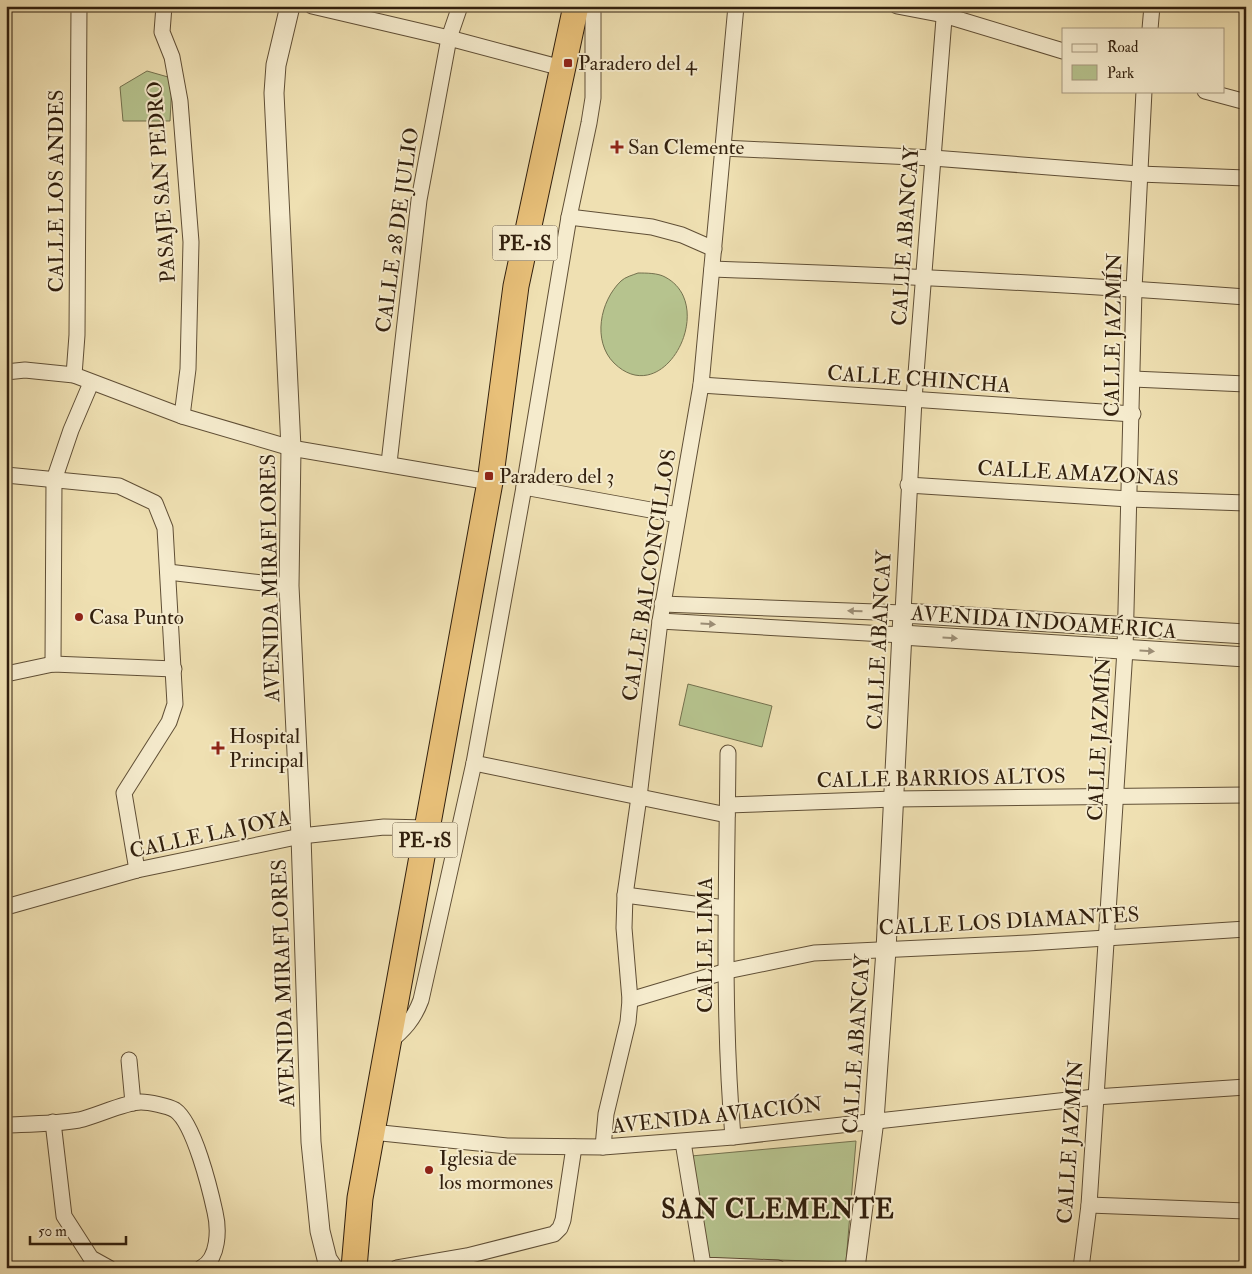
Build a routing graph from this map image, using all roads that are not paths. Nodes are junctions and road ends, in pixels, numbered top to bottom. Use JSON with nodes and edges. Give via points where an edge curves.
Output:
{"nodes":[{"id":1,"x":79,"y":6,"type":"edge"},
{"id":2,"x":164,"y":6,"type":"edge"},
{"id":3,"x":290,"y":6,"type":"edge"},
{"id":4,"x":312,"y":6,"type":"edge"},
{"id":5,"x":460,"y":6,"type":"edge"},
{"id":6,"x":576,"y":6,"type":"edge"},
{"id":7,"x":593,"y":6,"type":"edge"},
{"id":8,"x":736,"y":6,"type":"edge"},
{"id":9,"x":897,"y":6,"type":"edge"},
{"id":10,"x":1152,"y":6,"type":"edge"},
{"id":11,"x":944,"y":10,"type":"edge"},
{"id":12,"x":1150,"y":28,"type":"edge"},
{"id":13,"x":449,"y":38,"type":"junction"},
{"id":14,"x":1062,"y":51,"type":"edge"},
{"id":15,"x":562,"y":68,"type":"junction"},
{"id":16,"x":1144,"y":92,"type":"edge"},
{"id":17,"x":1209,"y":92,"type":"edge"},
{"id":18,"x":1246,"y":102,"type":"edge"},
{"id":19,"x":723,"y":148,"type":"junction"},
{"id":20,"x":933,"y":158,"type":"junction"},
{"id":21,"x":1139,"y":174,"type":"junction"},
{"id":22,"x":1246,"y":178,"type":"edge"},
{"id":23,"x":569,"y":218,"type":"junction"},
{"id":24,"x":714,"y":249,"type":"junction"},
{"id":25,"x":712,"y":270,"type":"junction"},
{"id":26,"x":924,"y":278,"type":"junction"},
{"id":27,"x":1134,"y":289,"type":"junction"},
{"id":28,"x":1246,"y":297,"type":"edge"},
{"id":29,"x":6,"y":372,"type":"edge"},
{"id":30,"x":74,"y":375,"type":"junction"},
{"id":31,"x":1132,"y":379,"type":"junction"},
{"id":32,"x":91,"y":383,"type":"junction"},
{"id":33,"x":1246,"y":384,"type":"edge"},
{"id":34,"x":701,"y":385,"type":"junction"},
{"id":35,"x":914,"y":400,"type":"junction"},
{"id":36,"x":1133,"y":414,"type":"junction"},
{"id":37,"x":182,"y":416,"type":"junction"},
{"id":38,"x":291,"y":448,"type":"junction"},
{"id":39,"x":389,"y":463,"type":"junction"},
{"id":40,"x":6,"y":475,"type":"edge"},
{"id":41,"x":54,"y":480,"type":"junction"},
{"id":42,"x":490,"y":482,"type":"junction"},
{"id":43,"x":908,"y":485,"type":"junction"},
{"id":44,"x":524,"y":487,"type":"junction"},
{"id":45,"x":1129,"y":499,"type":"junction"},
{"id":46,"x":1246,"y":503,"type":"edge"},
{"id":47,"x":678,"y":515,"type":"junction"},
{"id":48,"x":168,"y":572,"type":"junction"},
{"id":49,"x":289,"y":586,"type":"junction"},
{"id":50,"x":662,"y":604,"type":"junction"},
{"id":51,"x":903,"y":613,"type":"junction"},
{"id":52,"x":660,"y":621,"type":"junction"},
{"id":53,"x":1126,"y":627,"type":"junction"},
{"id":54,"x":1246,"y":634,"type":"edge"},
{"id":55,"x":902,"y":635,"type":"junction"},
{"id":56,"x":1125,"y":650,"type":"junction"},
{"id":57,"x":1246,"y":656,"type":"edge"},
{"id":58,"x":53,"y":664,"type":"junction"},
{"id":59,"x":174,"y":669,"type":"junction"},
{"id":60,"x":6,"y":674,"type":"edge"},
{"id":61,"x":728,"y":753,"type":"dead end"},
{"id":62,"x":474,"y":763,"type":"junction"},
{"id":63,"x":1246,"y":795,"type":"edge"},
{"id":64,"x":640,"y":797,"type":"junction"},
{"id":65,"x":1117,"y":797,"type":"junction"},
{"id":66,"x":894,"y":799,"type":"junction"},
{"id":67,"x":727,"y":810,"type":"junction"},
{"id":68,"x":427,"y":828,"type":"junction"},
{"id":69,"x":301,"y":836,"type":"junction"},
{"id":70,"x":137,"y":870,"type":"junction"},
{"id":71,"x":625,"y":894,"type":"junction"},
{"id":72,"x":6,"y":907,"type":"edge"},
{"id":73,"x":725,"y":908,"type":"junction"},
{"id":74,"x":1246,"y":928,"type":"edge"},
{"id":75,"x":1106,"y":936,"type":"junction"},
{"id":76,"x":886,"y":950,"type":"junction"},
{"id":77,"x":727,"y":971,"type":"junction"},
{"id":78,"x":630,"y":1000,"type":"junction"},
{"id":79,"x":388,"y":1043,"type":"junction"},
{"id":80,"x":129,"y":1060,"type":"dead end"},
{"id":81,"x":1246,"y":1087,"type":"edge"},
{"id":82,"x":1095,"y":1097,"type":"junction"},
{"id":83,"x":133,"y":1103,"type":"junction"},
{"id":84,"x":874,"y":1120,"type":"junction"},
{"id":85,"x":53,"y":1122,"type":"junction"},
{"id":86,"x":6,"y":1125,"type":"edge"},
{"id":87,"x":372,"y":1132,"type":"junction"},
{"id":88,"x":733,"y":1137,"type":"junction"},
{"id":89,"x":683,"y":1142,"type":"junction"},
{"id":90,"x":574,"y":1147,"type":"junction"},
{"id":91,"x":603,"y":1147,"type":"junction"},
{"id":92,"x":360,"y":1198,"type":"junction"},
{"id":93,"x":1088,"y":1205,"type":"junction"},
{"id":94,"x":1246,"y":1211,"type":"edge"},
{"id":95,"x":468,"y":1262,"type":"edge"},
{"id":96,"x":728,"y":1267,"type":"edge"},
{"id":97,"x":109,"y":1268,"type":"edge"},
{"id":98,"x":201,"y":1268,"type":"edge"},
{"id":99,"x":333,"y":1268,"type":"edge"},
{"id":100,"x":339,"y":1268,"type":"edge"},
{"id":101,"x":354,"y":1268,"type":"edge"},
{"id":102,"x":397,"y":1268,"type":"edge"},
{"id":103,"x":778,"y":1268,"type":"edge"},
{"id":104,"x":855,"y":1268,"type":"edge"},
{"id":105,"x":1081,"y":1268,"type":"edge"}],
"edges":[{"from":1,"to":30,"type":"street","name":"CALLE LOS ANDES"},
{"from":2,"to":37,"type":"street","name":"PASAJE SAN PEDRO","via":[[162,32],[172,57],[180,101],[191,242],[188,369]]},
{"from":3,"to":38,"type":"street","name":"AVENIDA MIRAFLORES","via":[[276,65],[274,93]]},
{"from":4,"to":13,"type":"street"},
{"from":5,"to":13,"type":"street","name":"CALLE 28 DE JULIO"},
{"from":6,"to":15,"type":"highway","number":"PE-1S"},
{"from":7,"to":23,"type":"street","via":[[593,98]]},
{"from":8,"to":19,"type":"street","name":"CALLE BALCONCILLOS"},
{"from":9,"to":11,"type":"street"},
{"from":10,"to":12,"type":"street"},
{"from":11,"to":14,"type":"street"},
{"from":11,"to":20,"type":"street","name":"CALLE ABANCAY"},
{"from":13,"to":15,"type":"street"},
{"from":13,"to":39,"type":"street","name":"CALLE 28 DE JULIO","via":[[419,200]]},
{"from":15,"to":42,"type":"highway","number":"PE-1S","via":[[516,286]]},
{"from":16,"to":21,"type":"street","name":"CALLE JAZMÍN"},
{"from":17,"to":18,"type":"street"},
{"from":19,"to":20,"type":"street"},
{"from":19,"to":24,"type":"street","name":"CALLE BALCONCILLOS"},
{"from":20,"to":21,"type":"street"},
{"from":20,"to":26,"type":"street","name":"CALLE ABANCAY"},
{"from":21,"to":22,"type":"street"},
{"from":21,"to":27,"type":"street","name":"CALLE JAZMÍN"},
{"from":23,"to":24,"type":"street","via":[[652,227]]},
{"from":23,"to":44,"type":"street"},
{"from":24,"to":25,"type":"street","name":"CALLE BALCONCILLOS"},
{"from":25,"to":26,"type":"street"},
{"from":25,"to":34,"type":"street","name":"CALLE BALCONCILLOS"},
{"from":26,"to":27,"type":"street"},
{"from":26,"to":35,"type":"street","name":"CALLE ABANCAY"},
{"from":27,"to":28,"type":"street"},
{"from":27,"to":31,"type":"street","name":"CALLE JAZMÍN"},
{"from":29,"to":30,"type":"street","via":[[25,370]]},
{"from":30,"to":32,"type":"street"},
{"from":31,"to":33,"type":"street"},
{"from":31,"to":36,"type":"street","name":"CALLE JAZMÍN"},
{"from":32,"to":37,"type":"street"},
{"from":32,"to":41,"type":"street","via":[[70,430]]},
{"from":34,"to":35,"type":"street","name":"CALLE CHINCHA"},
{"from":34,"to":47,"type":"street","name":"CALLE BALCONCILLOS"},
{"from":35,"to":36,"type":"street","name":"CALLE CHINCHA"},
{"from":35,"to":43,"type":"street","name":"CALLE ABANCAY"},
{"from":36,"to":45,"type":"street","name":"CALLE JAZMÍN"},
{"from":37,"to":38,"type":"street"},
{"from":38,"to":39,"type":"street"},
{"from":38,"to":49,"type":"street","name":"AVENIDA MIRAFLORES"},
{"from":39,"to":42,"type":"street"},
{"from":40,"to":41,"type":"street"},
{"from":41,"to":48,"type":"street","via":[[119,486],[154,504],[165,528]]},
{"from":41,"to":58,"type":"street"},
{"from":42,"to":68,"type":"highway","number":"PE-1S"},
{"from":43,"to":45,"type":"street","name":"CALLE AMAZONAS"},
{"from":43,"to":51,"type":"street","name":"CALLE ABANCAY"},
{"from":44,"to":47,"type":"street"},
{"from":44,"to":62,"type":"street"},
{"from":45,"to":46,"type":"street","name":"CALLE AMAZONAS"},
{"from":45,"to":53,"type":"street","name":"CALLE JAZMÍN"},
{"from":47,"to":50,"type":"street","name":"CALLE BALCONCILLOS"},
{"from":48,"to":49,"type":"street"},
{"from":48,"to":59,"type":"street"},
{"from":49,"to":69,"type":"street","name":"AVENIDA MIRAFLORES"},
{"from":51,"to":50,"type":"street","name":"AVENIDA INDOAMÉRICA","one_way":true},
{"from":50,"to":52,"type":"street","name":"CALLE BALCONCILLOS"},
{"from":51,"to":53,"type":"street","name":"AVENIDA INDOAMÉRICA"},
{"from":51,"to":55,"type":"street","name":"CALLE ABANCAY"},
{"from":52,"to":55,"type":"street","name":"AVENIDA INDOAMÉRICA","one_way":true},
{"from":52,"to":64,"type":"street","name":"CALLE BALCONCILLOS"},
{"from":53,"to":54,"type":"street","name":"AVENIDA INDOAMÉRICA"},
{"from":53,"to":56,"type":"street","name":"CALLE JAZMÍN"},
{"from":55,"to":56,"type":"street","name":"AVENIDA INDOAMÉRICA","one_way":true},
{"from":55,"to":66,"type":"street","name":"CALLE ABANCAY"},
{"from":56,"to":57,"type":"street","name":"AVENIDA INDOAMÉRICA","one_way":true},
{"from":56,"to":65,"type":"street","name":"CALLE JAZMÍN"},
{"from":58,"to":59,"type":"street"},
{"from":58,"to":60,"type":"street"},
{"from":59,"to":70,"type":"street","via":[[175,704],[169,722],[124,793]]},
{"from":61,"to":67,"type":"street","name":"CALLE LIMA"},
{"from":62,"to":64,"type":"street","name":"CALLE BARRIOS ALTOS"},
{"from":62,"to":79,"type":"street","via":[[421,1000],[405,1029]]},
{"from":63,"to":65,"type":"street","name":"CALLE BARRIOS ALTOS"},
{"from":64,"to":67,"type":"street","name":"CALLE BARRIOS ALTOS"},
{"from":64,"to":71,"type":"street","name":"CALLE BALCONCILLOS"},
{"from":65,"to":66,"type":"street","name":"CALLE BARRIOS ALTOS"},
{"from":65,"to":75,"type":"street","name":"CALLE JAZMÍN"},
{"from":66,"to":67,"type":"street","name":"CALLE BARRIOS ALTOS"},
{"from":66,"to":76,"type":"street","name":"CALLE ABANCAY"},
{"from":67,"to":73,"type":"street","name":"CALLE LIMA"},
{"from":68,"to":69,"type":"street","name":"CALLE LA JOYA","via":[[384,827]]},
{"from":68,"to":79,"type":"highway","number":"PE-1S"},
{"from":69,"to":70,"type":"street","name":"CALLE LA JOYA"},
{"from":69,"to":99,"type":"street","name":"AVENIDA MIRAFLORES","via":[[311,1142],[320,1231],[327,1259]]},
{"from":70,"to":72,"type":"street","name":"CALLE LA JOYA"},
{"from":71,"to":73,"type":"street"},
{"from":71,"to":78,"type":"street","name":"CALLE BALCONCILLOS","via":[[624,928]]},
{"from":73,"to":77,"type":"street","name":"CALLE LIMA"},
{"from":74,"to":75,"type":"street","name":"CALLE LOS DIAMANTES"},
{"from":75,"to":76,"type":"street","name":"CALLE LOS DIAMANTES"},
{"from":75,"to":82,"type":"street","name":"CALLE JAZMÍN"},
{"from":76,"to":77,"type":"street","name":"CALLE LOS DIAMANTES","via":[[814,953]]},
{"from":76,"to":84,"type":"street","name":"CALLE ABANCAY"},
{"from":77,"to":78,"type":"street","name":"CALLE LOS DIAMANTES"},
{"from":77,"to":88,"type":"street","name":"CALLE LIMA","via":[[726,1065]]},
{"from":78,"to":91,"type":"street","name":"CALLE BALCONCILLOS","via":[[624,1043],[606,1114]]},
{"from":79,"to":87,"type":"highway","number":"PE-1S"},
{"from":80,"to":83,"type":"street"},
{"from":81,"to":82,"type":"street","name":"AVENIDA AVIACIÓN"},
{"from":82,"to":84,"type":"street","name":"AVENIDA AVIACIÓN"},
{"from":82,"to":93,"type":"street","name":"CALLE JAZMÍN"},
{"from":83,"to":85,"type":"street","via":[[104,1114]]},
{"from":83,"to":98,"type":"street","via":[[143,1102],[175,1110],[188,1128],[206,1175],[218,1238],[213,1252]]},
{"from":84,"to":88,"type":"street","name":"AVENIDA AVIACIÓN"},
{"from":84,"to":104,"type":"street","name":"CALLE ABANCAY"},
{"from":85,"to":86,"type":"street"},
{"from":85,"to":97,"type":"street","via":[[64,1216],[90,1258]]},
{"from":87,"to":90,"type":"street","name":"AVENIDA AVIACIÓN","via":[[507,1146]]},
{"from":87,"to":92,"type":"highway","number":"PE-1S"},
{"from":88,"to":89,"type":"street","name":"AVENIDA AVIACIÓN"},
{"from":89,"to":91,"type":"street","name":"AVENIDA AVIACIÓN"},
{"from":89,"to":96,"type":"street","via":[[703,1265]]},
{"from":90,"to":91,"type":"street","name":"AVENIDA AVIACIÓN"},
{"from":90,"to":95,"type":"street","via":[[560,1228],[554,1234]]},
{"from":92,"to":100,"type":"highway","number":"PE-1S"},
{"from":92,"to":101,"type":"highway","number":"PE-1S"},
{"from":93,"to":94,"type":"street"},
{"from":93,"to":105,"type":"street","name":"CALLE JAZMÍN"},
{"from":95,"to":102,"type":"street"},
{"from":96,"to":103,"type":"street"}]}
